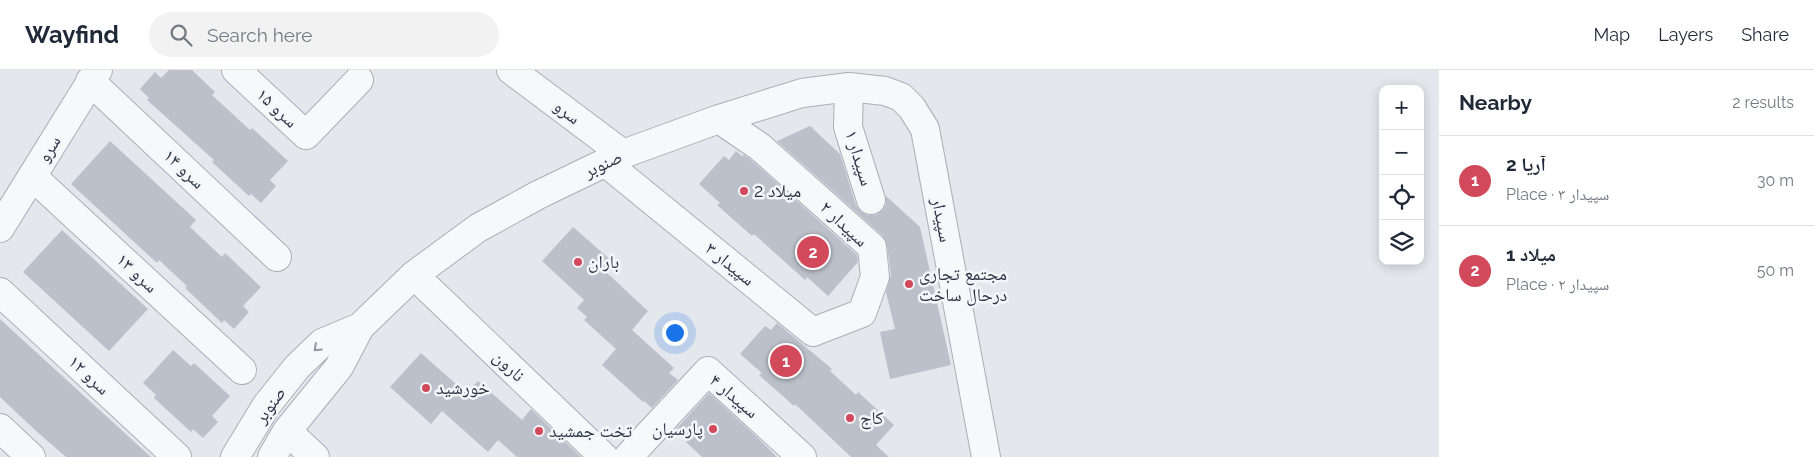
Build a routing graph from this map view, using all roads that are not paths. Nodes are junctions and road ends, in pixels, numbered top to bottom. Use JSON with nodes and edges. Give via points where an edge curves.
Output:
{"nodes":[{"id":1,"x":236,"y":70,"type":"edge"},
{"id":2,"x":511,"y":70,"type":"edge"},
{"id":3,"x":94,"y":76,"type":"edge"},
{"id":4,"x":359,"y":80,"type":"dead end"},
{"id":5,"x":848,"y":87,"type":"junction"},
{"id":6,"x":885,"y":91,"type":"joint"},
{"id":7,"x":719,"y":119,"type":"junction"},
{"id":8,"x":615,"y":159,"type":"junction"},
{"id":9,"x":32,"y":176,"type":"junction"},
{"id":10,"x":871,"y":200,"type":"dead end"},
{"id":11,"x":0,"y":228,"type":"edge"},
{"id":12,"x":277,"y":257,"type":"dead end"},
{"id":13,"x":414,"y":274,"type":"junction"},
{"id":14,"x":0,"y":292,"type":"edge"},
{"id":15,"x":862,"y":313,"type":"joint"},
{"id":16,"x":360,"y":327,"type":"junction"},
{"id":17,"x":242,"y":370,"type":"dead end"},
{"id":18,"x":0,"y":428,"type":"edge"},
{"id":19,"x":287,"y":431,"type":"junction"},
{"id":20,"x":31,"y":457,"type":"edge"},
{"id":21,"x":177,"y":457,"type":"edge"},
{"id":22,"x":235,"y":457,"type":"edge"},
{"id":23,"x":272,"y":457,"type":"edge"},
{"id":24,"x":315,"y":457,"type":"edge"},
{"id":25,"x":604,"y":457,"type":"edge"},
{"id":26,"x":628,"y":457,"type":"edge"},
{"id":27,"x":802,"y":457,"type":"edge"},
{"id":28,"x":986,"y":457,"type":"edge"}],
"edges":[{"from":1,"to":4,"type":"street","name":"سرو ۱۵","via":[[306,135]]},
{"from":2,"to":8,"type":"street","name":"سرو"},
{"from":3,"to":9,"type":"street","name":"سرو"},
{"from":3,"to":12,"type":"street","name":"سرو ۱۴"},
{"from":5,"to":6,"type":"street","name":"صنوبر"},
{"from":5,"to":7,"type":"street","name":"صنوبر","via":[[802,93]]},
{"from":5,"to":10,"type":"street","name":"سپیدار ۱","via":[[848,127]]},
{"from":6,"to":28,"type":"street","name":"سپیدار","via":[[901,97],[925,129]]},
{"from":7,"to":8,"type":"street","name":"صنوبر"},
{"from":7,"to":15,"type":"street","name":"سپیدار ۲","via":[[760,147],[872,248],[875,277]]},
{"from":8,"to":13,"type":"street","name":"صنوبر","via":[[478,228]]},
{"from":8,"to":15,"type":"street","name":"سپیدار ۳","via":[[813,332]]},
{"from":9,"to":11,"type":"street","name":"سرو"},
{"from":9,"to":17,"type":"street","name":"سرو ۱۳"},
{"from":13,"to":16,"type":"street","name":"صنوبر"},
{"from":13,"to":25,"type":"street","name":"نارون"},
{"from":14,"to":21,"type":"street","name":"سرو ۱۲"},
{"from":16,"to":19,"type":"street","name":"صنوبر","via":[[340,367]]},
{"from":16,"to":22,"type":"street","name":"صنوبر","one_way":true,"via":[[322,343],[266,406]]},
{"from":18,"to":20,"type":"street"},
{"from":19,"to":23,"type":"street","name":"صنوبر"},
{"from":19,"to":24,"type":"street"},
{"from":26,"to":27,"type":"street","name":"سپیدار ۴","via":[[708,370]]}]}
